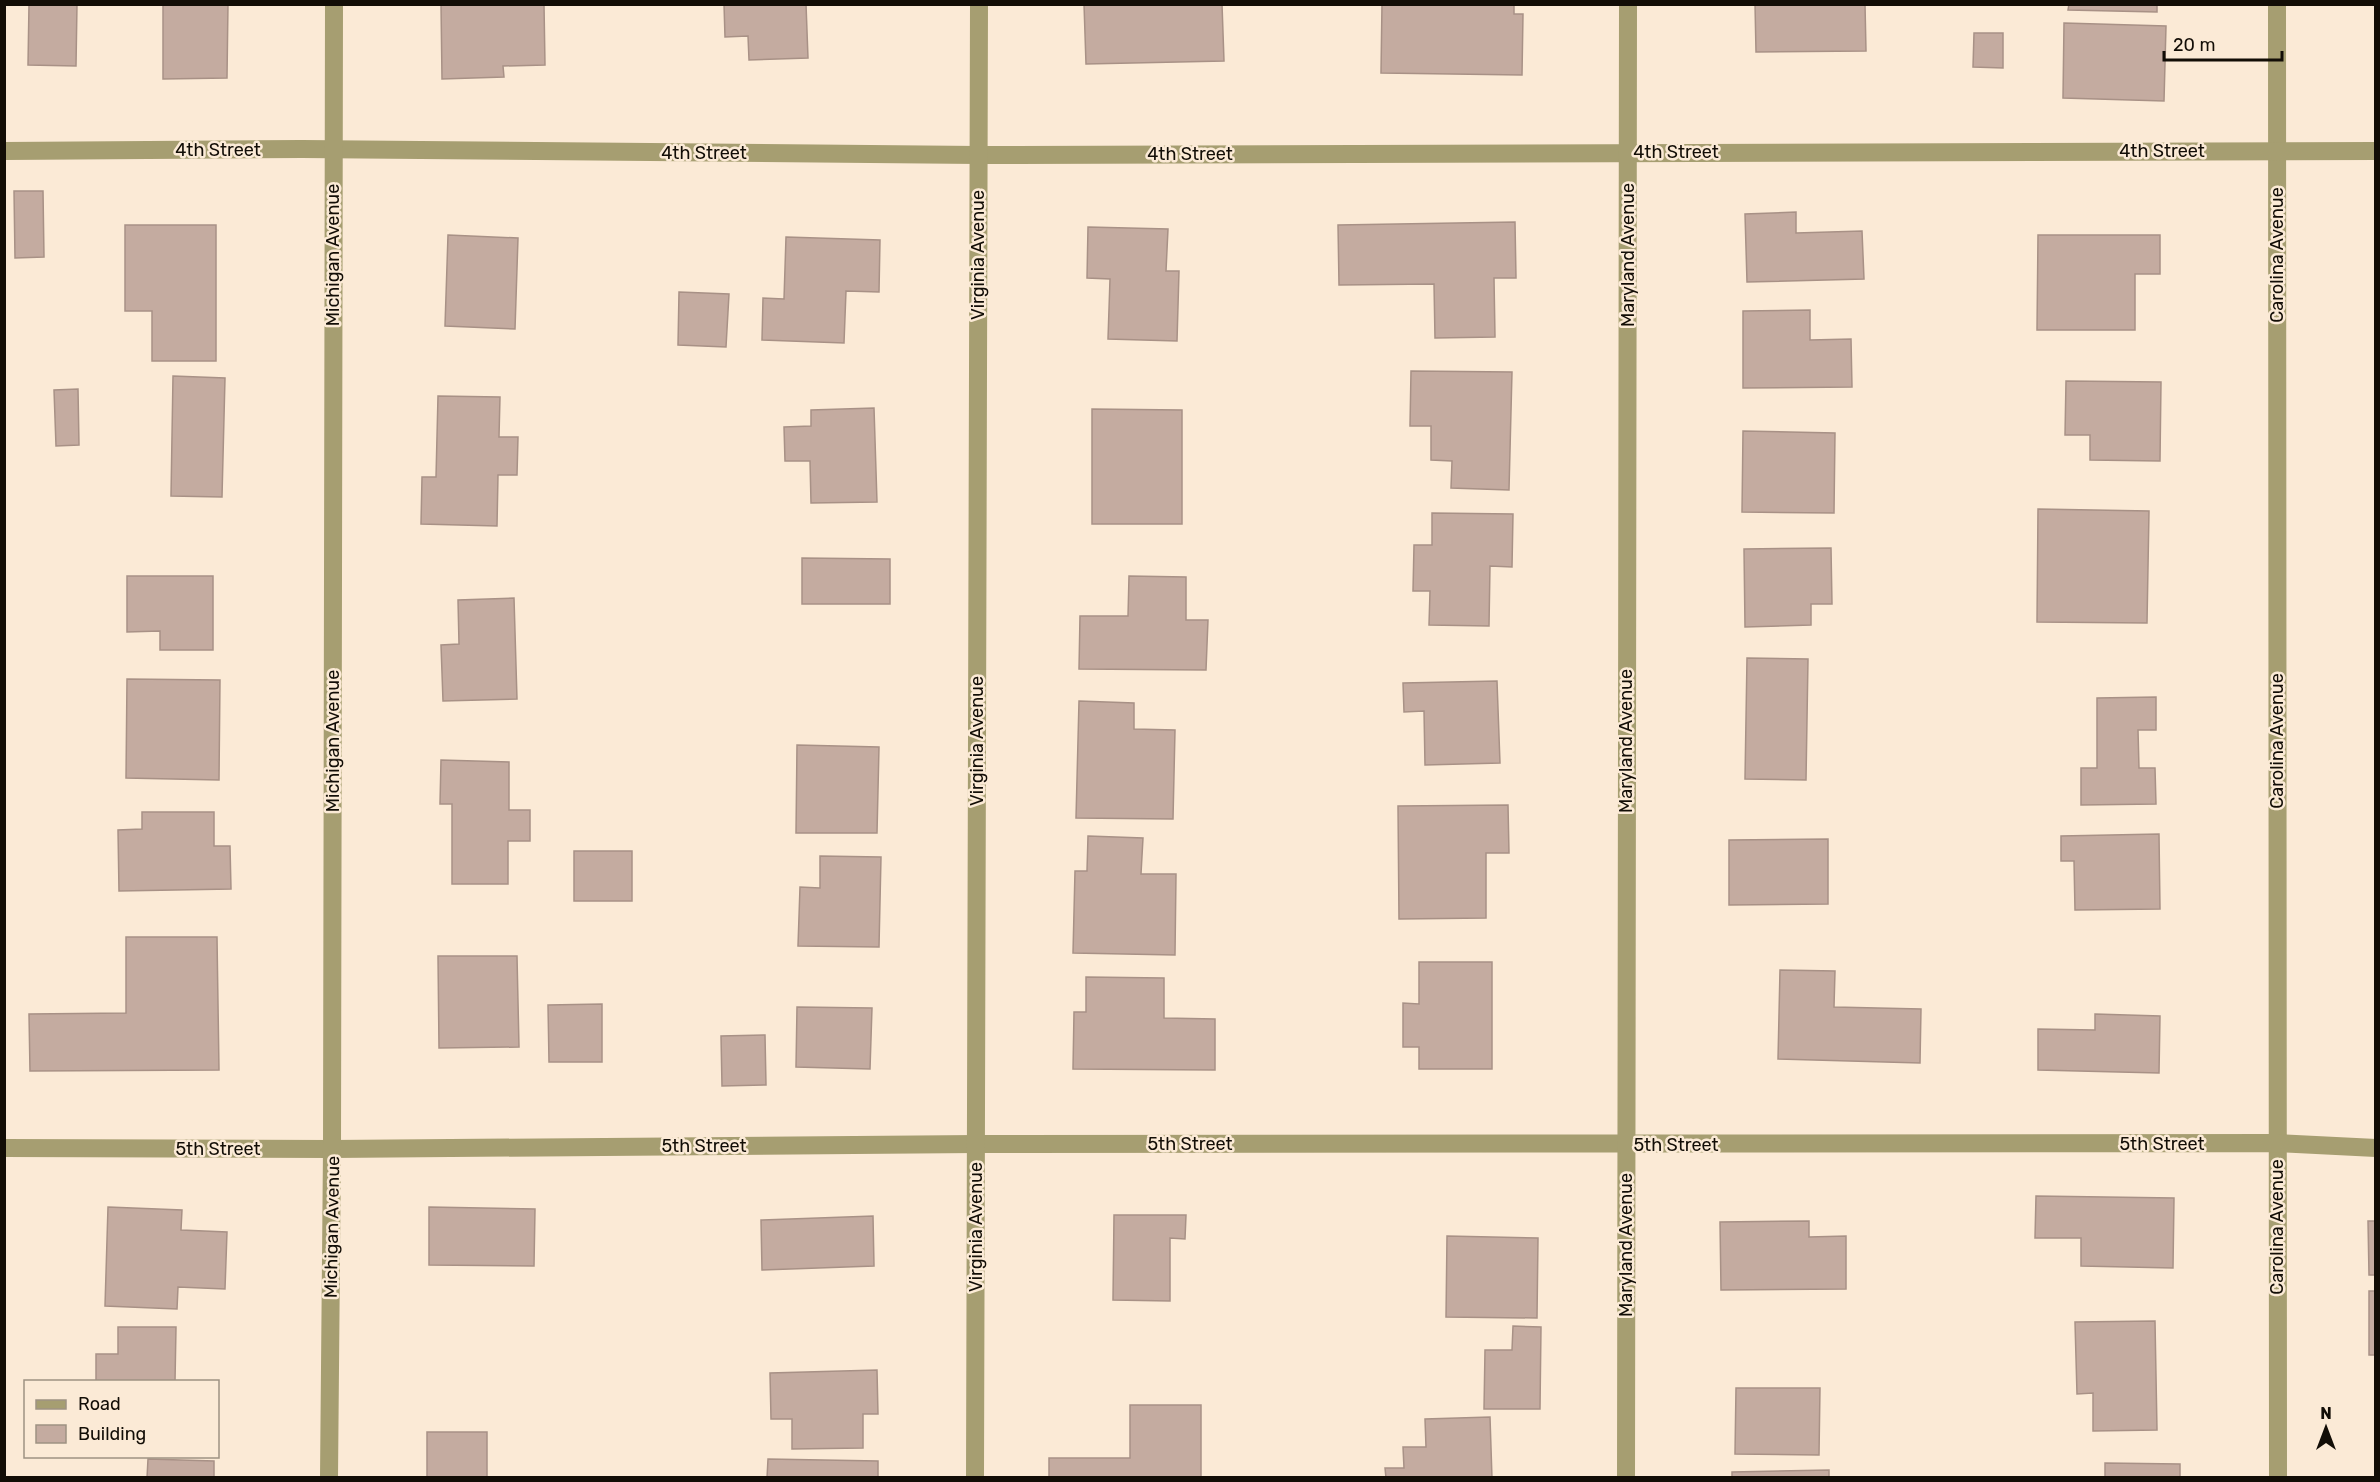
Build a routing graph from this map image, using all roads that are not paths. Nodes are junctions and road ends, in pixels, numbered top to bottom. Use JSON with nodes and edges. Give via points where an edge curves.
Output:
{"nodes":[{"id":1,"x":334,"y":4,"type":"edge"},
{"id":2,"x":979,"y":4,"type":"edge"},
{"id":3,"x":1628,"y":4,"type":"edge"},
{"id":4,"x":2277,"y":4,"type":"edge"},
{"id":5,"x":333,"y":150,"type":"junction"},
{"id":6,"x":4,"y":151,"type":"edge"},
{"id":7,"x":2277,"y":151,"type":"junction"},
{"id":8,"x":2376,"y":151,"type":"edge"},
{"id":9,"x":1628,"y":152,"type":"junction"},
{"id":10,"x":978,"y":155,"type":"junction"},
{"id":11,"x":2277,"y":1143,"type":"junction"},
{"id":12,"x":977,"y":1144,"type":"junction"},
{"id":13,"x":1626,"y":1145,"type":"junction"},
{"id":14,"x":4,"y":1148,"type":"edge"},
{"id":15,"x":2376,"y":1148,"type":"edge"},
{"id":16,"x":332,"y":1149,"type":"junction"},
{"id":17,"x":329,"y":1478,"type":"edge"},
{"id":18,"x":975,"y":1478,"type":"edge"},
{"id":19,"x":1626,"y":1478,"type":"edge"},
{"id":20,"x":2278,"y":1478,"type":"edge"}],
"edges":[{"from":1,"to":5,"type":"street","name":"Michigan Avenue"},
{"from":2,"to":10,"type":"street","name":"Virginia Avenue"},
{"from":3,"to":9,"type":"street","name":"Maryland Avenue"},
{"from":4,"to":7,"type":"street","name":"Carolina Avenue"},
{"from":5,"to":6,"type":"street","name":"4th Street"},
{"from":5,"to":10,"type":"street","name":"4th Street"},
{"from":5,"to":16,"type":"street","name":"Michigan Avenue"},
{"from":7,"to":8,"type":"street","name":"4th Street"},
{"from":7,"to":9,"type":"street","name":"4th Street"},
{"from":7,"to":11,"type":"street","name":"Carolina Avenue"},
{"from":9,"to":10,"type":"street","name":"4th Street"},
{"from":9,"to":13,"type":"street","name":"Maryland Avenue"},
{"from":10,"to":12,"type":"street","name":"Virginia Avenue"},
{"from":11,"to":13,"type":"street","name":"5th Street"},
{"from":11,"to":15,"type":"street","name":"5th Street"},
{"from":11,"to":20,"type":"street","name":"Carolina Avenue"},
{"from":12,"to":13,"type":"street","name":"5th Street"},
{"from":12,"to":16,"type":"street","name":"5th Street"},
{"from":12,"to":18,"type":"street","name":"Virginia Avenue"},
{"from":13,"to":19,"type":"street","name":"Maryland Avenue"},
{"from":14,"to":16,"type":"street","name":"5th Street"},
{"from":16,"to":17,"type":"street","name":"Michigan Avenue"}]}
